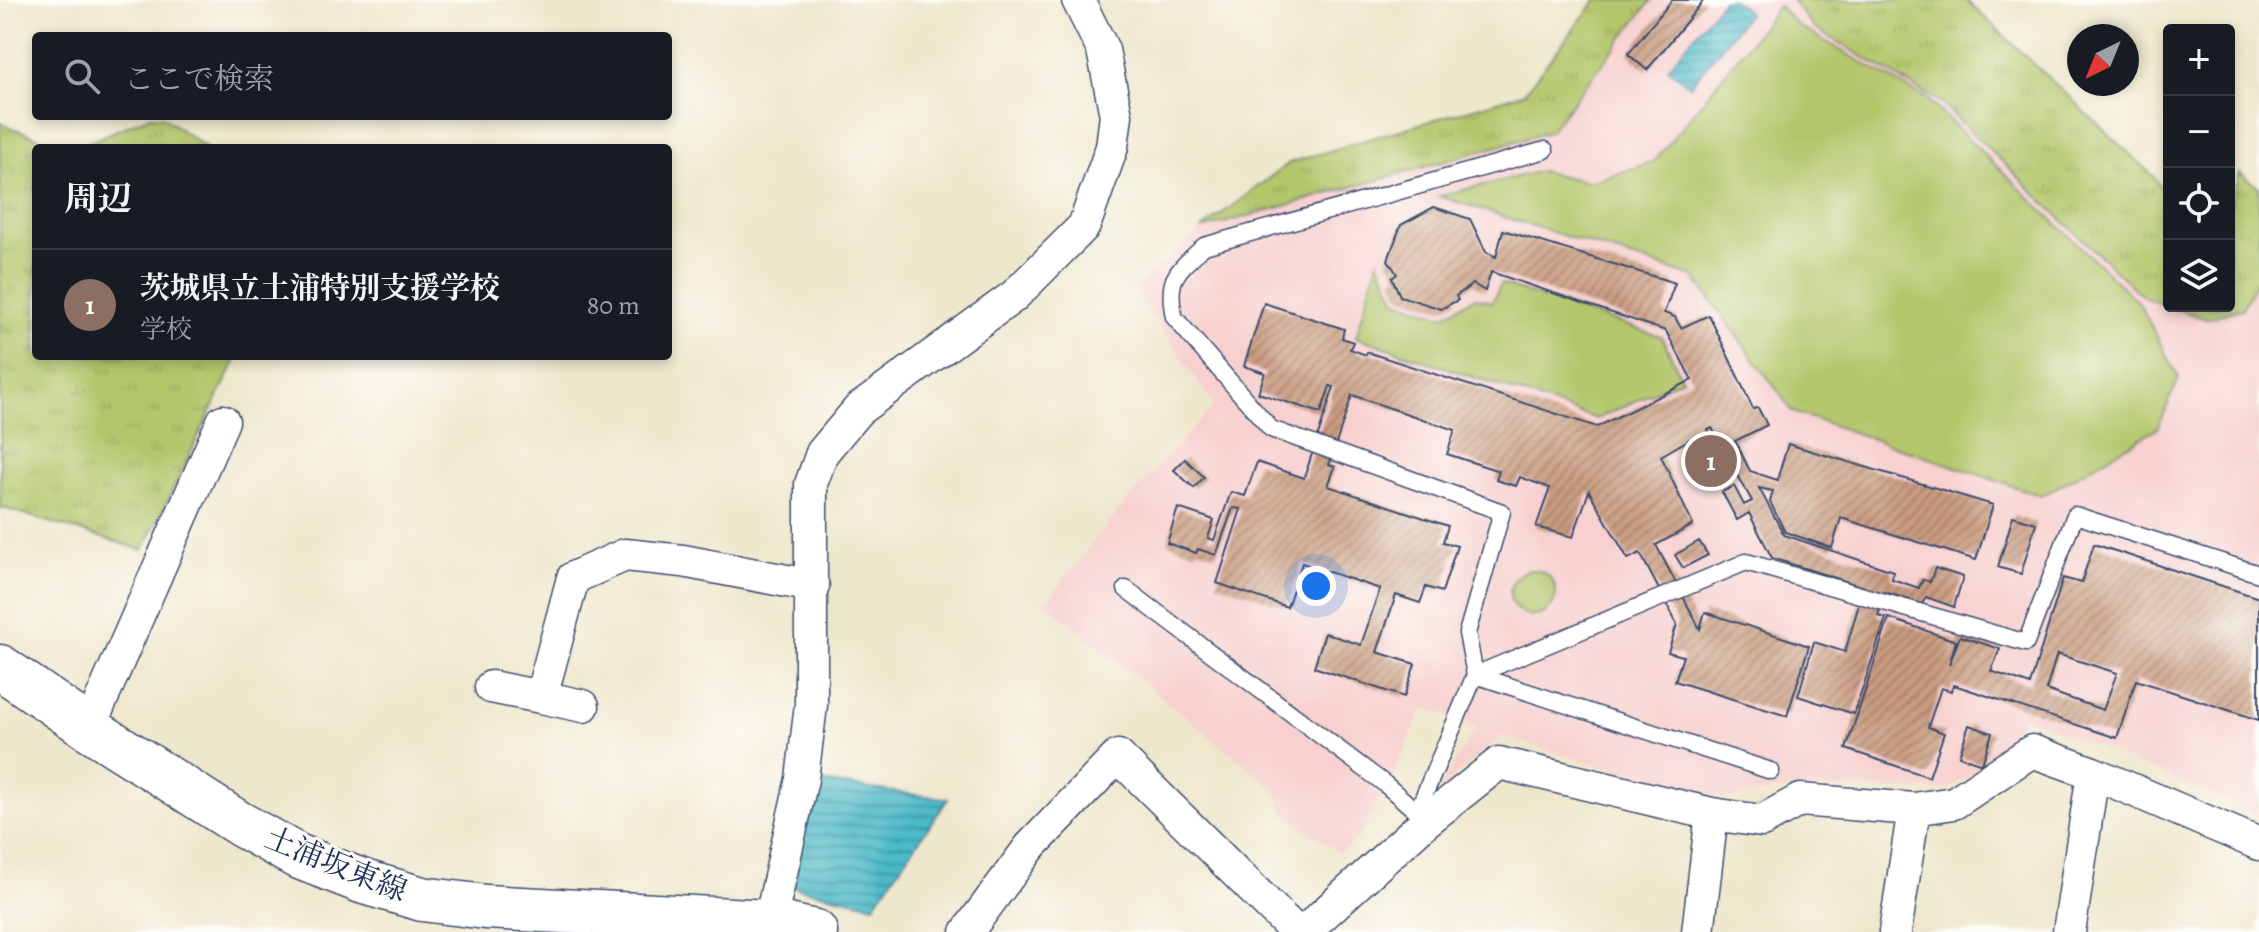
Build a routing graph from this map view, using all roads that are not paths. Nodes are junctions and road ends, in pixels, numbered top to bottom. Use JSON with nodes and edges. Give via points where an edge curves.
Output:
{"nodes":[{"id":1,"x":1078,"y":0,"type":"edge"},
{"id":2,"x":1545,"y":150,"type":"dead end"},
{"id":3,"x":223,"y":421,"type":"dead end"},
{"id":4,"x":2259,"y":574,"type":"edge"},
{"id":5,"x":813,"y":586,"type":"junction"},
{"id":6,"x":1126,"y":589,"type":"dead end"},
{"id":7,"x":0,"y":667,"type":"edge"},
{"id":8,"x":1475,"y":675,"type":"junction"},
{"id":9,"x":491,"y":687,"type":"dead end"},
{"id":10,"x":541,"y":697,"type":"junction"},
{"id":11,"x":583,"y":706,"type":"dead end"},
{"id":12,"x":89,"y":728,"type":"junction"},
{"id":13,"x":1771,"y":771,"type":"dead end"},
{"id":14,"x":2093,"y":773,"type":"junction"},
{"id":15,"x":1914,"y":809,"type":"junction"},
{"id":16,"x":1712,"y":814,"type":"junction"},
{"id":17,"x":1421,"y":817,"type":"junction"},
{"id":18,"x":2259,"y":844,"type":"edge"},
{"id":19,"x":770,"y":922,"type":"junction"},
{"id":20,"x":815,"y":932,"type":"edge"},
{"id":21,"x":967,"y":932,"type":"edge"},
{"id":22,"x":1296,"y":932,"type":"edge"},
{"id":23,"x":1304,"y":932,"type":"edge"},
{"id":24,"x":1698,"y":932,"type":"edge"},
{"id":25,"x":1895,"y":932,"type":"edge"},
{"id":26,"x":2069,"y":932,"type":"edge"}],
"edges":[{"from":1,"to":5,"type":"street","via":[[1103,50],[1116,115],[1112,147],[1084,226],[1014,296],[858,410],[822,453],[811,484]]},
{"from":2,"to":8,"type":"lane","via":[[1204,246],[1175,274],[1170,294],[1174,317],[1271,429],[1502,512],[1467,633]]},
{"from":3,"to":12,"type":"street"},
{"from":4,"to":8,"type":"lane","via":[[2075,515],[2026,643],[1746,562]]},
{"from":5,"to":10,"type":"street","via":[[625,555],[573,578]]},
{"from":5,"to":19,"type":"street","via":[[811,705],[802,779]]},
{"from":6,"to":17,"type":"lane","via":[[1385,784]]},
{"from":7,"to":12,"type":"main road","name":"土浦坂東線"},
{"from":8,"to":13,"type":"lane"},
{"from":8,"to":17,"type":"lane"},
{"from":9,"to":10,"type":"street"},
{"from":10,"to":11,"type":"street"},
{"from":12,"to":19,"type":"main road","name":"土浦坂東線","via":[[297,856],[422,899]]},
{"from":14,"to":15,"type":"street","via":[[2032,751],[1954,803]]},
{"from":14,"to":18,"type":"street"},
{"from":14,"to":26,"type":"street"},
{"from":15,"to":16,"type":"street","via":[[1800,800],[1762,821]]},
{"from":15,"to":25,"type":"street"},
{"from":16,"to":17,"type":"street","via":[[1499,763]]},
{"from":16,"to":24,"type":"street"},
{"from":17,"to":23,"type":"street"},
{"from":19,"to":20,"type":"main road","name":"土浦坂東線"},
{"from":21,"to":22,"type":"street","via":[[1030,847],[1118,756]]}]}
